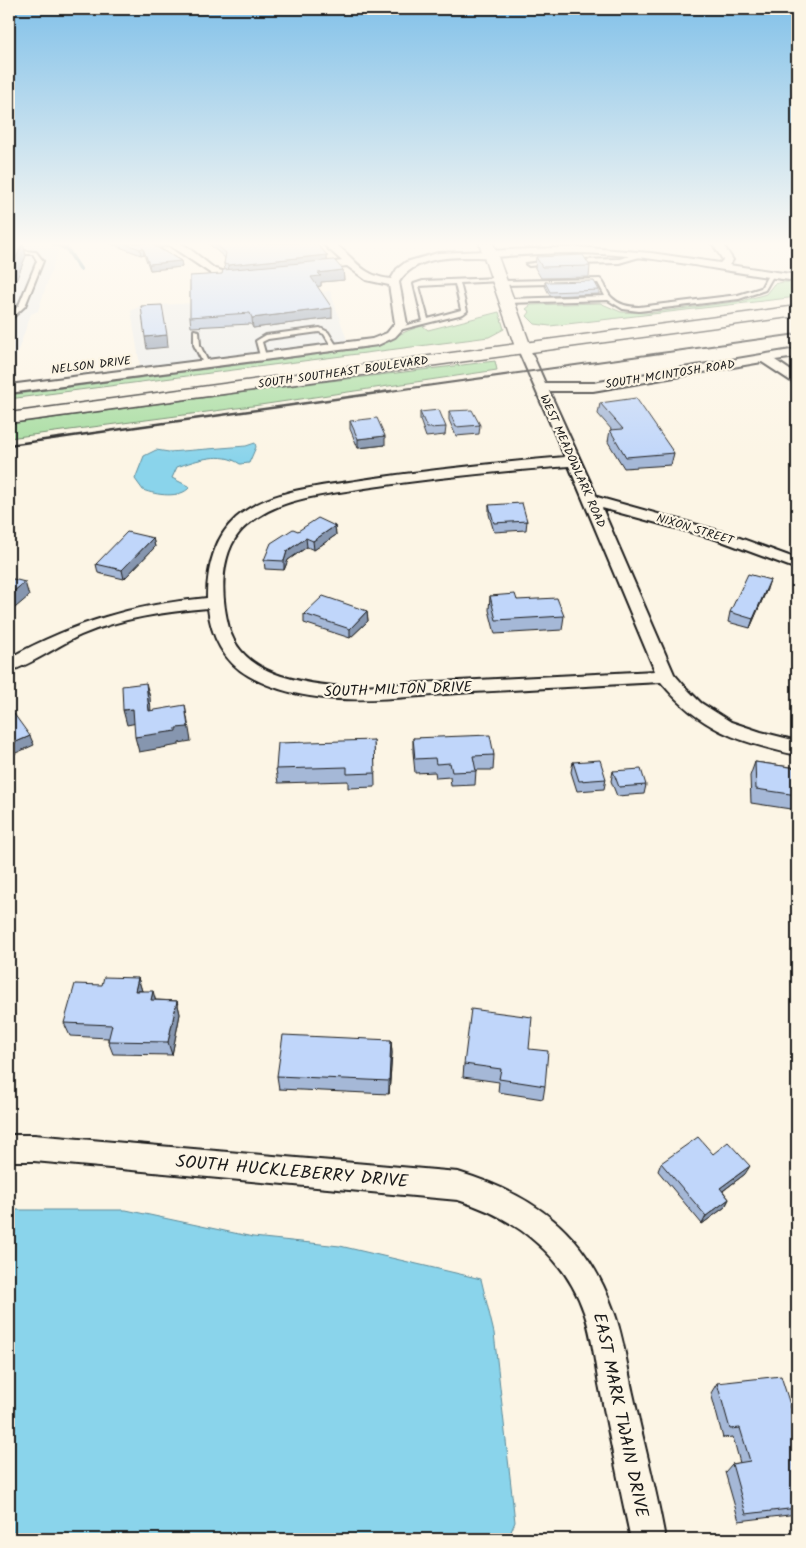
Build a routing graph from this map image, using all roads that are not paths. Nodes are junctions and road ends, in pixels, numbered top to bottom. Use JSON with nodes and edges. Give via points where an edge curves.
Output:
{"nodes":[{"id":1,"x":401,"y":315,"type":"edge"},
{"id":2,"x":424,"y":315,"type":"edge"},
{"id":3,"x":449,"y":315,"type":"edge"},
{"id":4,"x":512,"y":315,"type":"edge"},
{"id":5,"x":713,"y":315,"type":"edge"},
{"id":6,"x":760,"y":315,"type":"edge"},
{"id":7,"x":426,"y":322,"type":"junction"},
{"id":8,"x":399,"y":328,"type":"junction"},
{"id":9,"x":196,"y":331,"type":"edge"},
{"id":10,"x":521,"y":343,"type":"junction"},
{"id":11,"x":335,"y":348,"type":"junction"},
{"id":12,"x":797,"y":353,"type":"edge"},
{"id":13,"x":263,"y":356,"type":"junction"},
{"id":14,"x":764,"y":358,"type":"junction"},
{"id":15,"x":206,"y":364,"type":"junction"},
{"id":16,"x":797,"y":381,"type":"edge"},
{"id":17,"x":541,"y":388,"type":"junction"},
{"id":18,"x":9,"y":389,"type":"edge"},
{"id":19,"x":9,"y":405,"type":"edge"},
{"id":20,"x":9,"y":418,"type":"edge"},
{"id":21,"x":573,"y":461,"type":"junction"},
{"id":22,"x":591,"y":500,"type":"junction"},
{"id":23,"x":797,"y":564,"type":"edge"},
{"id":24,"x":215,"y":602,"type":"junction"},
{"id":25,"x":9,"y":665,"type":"edge"},
{"id":26,"x":666,"y":676,"type":"junction"},
{"id":27,"x":797,"y":748,"type":"edge"},
{"id":28,"x":9,"y":1148,"type":"edge"},
{"id":29,"x":559,"y":1242,"type":"joint"},
{"id":30,"x":648,"y":1539,"type":"edge"}],
"edges":[{"from":1,"to":8,"type":"street"},
{"from":2,"to":7,"type":"lane"},
{"from":3,"to":7,"type":"lane"},
{"from":4,"to":10,"type":"main road","name":"WEST MEADOWLARK ROAD"},
{"from":5,"to":10,"type":"main road","name":"SOUTH SOUTHEAST BOULEVARD"},
{"from":6,"to":10,"type":"main road","name":"SOUTH SOUTHEAST BOULEVARD"},
{"from":7,"to":8,"type":"lane"},
{"from":8,"to":11,"type":"street","name":"NELSON DRIVE","via":[[374,342]]},
{"from":9,"to":15,"type":"lane","via":[[197,345]]},
{"from":10,"to":17,"type":"street","name":"WEST MEADOWLARK ROAD"},
{"from":10,"to":19,"type":"main road","name":"SOUTH SOUTHEAST BOULEVARD"},
{"from":10,"to":20,"type":"main road","name":"SOUTH SOUTHEAST BOULEVARD"},
{"from":11,"to":13,"type":"street","name":"NELSON DRIVE"},
{"from":11,"to":13,"type":"lane","via":[[326,333],[320,330],[266,337],[259,341]]},
{"from":12,"to":14,"type":"street","name":"SOUTH MCINTOSH ROAD"},
{"from":13,"to":15,"type":"street","name":"NELSON DRIVE"},
{"from":14,"to":16,"type":"street"},
{"from":14,"to":17,"type":"street","name":"SOUTH MCINTOSH ROAD","via":[[594,386]]},
{"from":15,"to":18,"type":"street","name":"NELSON DRIVE"},
{"from":17,"to":21,"type":"street","name":"WEST MEADOWLARK ROAD"},
{"from":21,"to":22,"type":"street","name":"WEST MEADOWLARK ROAD"},
{"from":21,"to":24,"type":"street","name":"SOUTH MILTON DRIVE","via":[[410,477],[302,494],[272,503],[242,521],[226,540]]},
{"from":22,"to":23,"type":"street","name":"NIXON STREET","via":[[721,536]]},
{"from":22,"to":26,"type":"street","name":"WEST MEADOWLARK ROAD"},
{"from":24,"to":25,"type":"street","via":[[147,610],[114,618],[83,628]]},
{"from":24,"to":26,"type":"street","name":"SOUTH MILTON DRIVE","via":[[216,618],[234,656],[262,675],[315,691],[342,693]]},
{"from":26,"to":27,"type":"street","name":"WEST MEADOWLARK ROAD","via":[[698,712],[723,727],[759,740]]},
{"from":28,"to":29,"type":"street","name":"SOUTH HUCKLEBERRY DRIVE","via":[[458,1186],[518,1208]]},
{"from":29,"to":30,"type":"street","name":"EAST MARK TWAIN DRIVE","via":[[580,1270],[599,1311]]}]}
